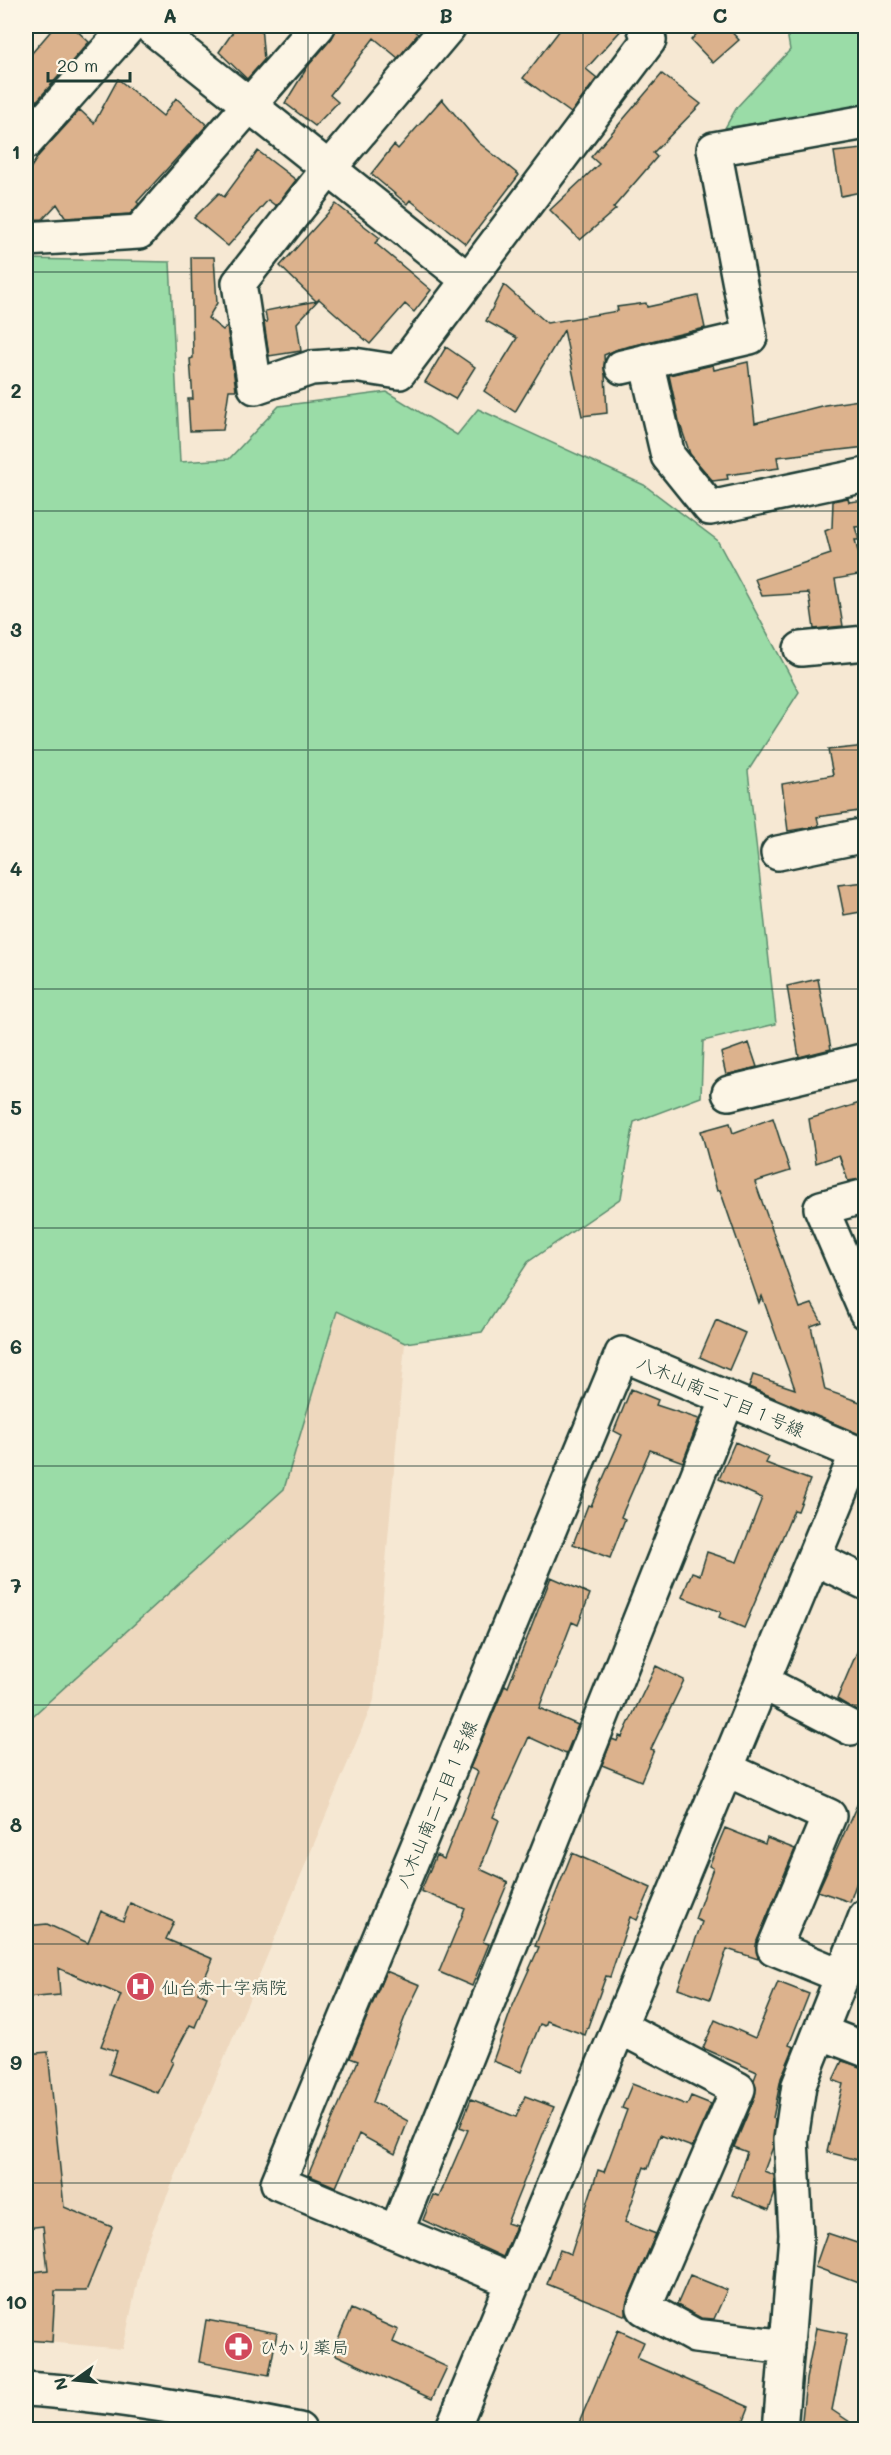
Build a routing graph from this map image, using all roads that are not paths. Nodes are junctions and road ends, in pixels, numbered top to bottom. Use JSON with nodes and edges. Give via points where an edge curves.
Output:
{"nodes":[{"id":1,"x":129,"y":26,"type":"edge"},
{"id":2,"x":150,"y":26,"type":"edge"},
{"id":3,"x":318,"y":26,"type":"edge"},
{"id":4,"x":449,"y":26,"type":"edge"},
{"id":5,"x":644,"y":26,"type":"edge"},
{"id":6,"x":250,"y":105,"type":"junction"},
{"id":7,"x":866,"y":122,"type":"edge"},
{"id":8,"x":26,"y":142,"type":"edge"},
{"id":9,"x":330,"y":167,"type":"junction"},
{"id":10,"x":26,"y":239,"type":"edge"},
{"id":11,"x":467,"y":279,"type":"junction"},
{"id":12,"x":866,"y":475,"type":"edge"},
{"id":13,"x":866,"y":644,"type":"edge"},
{"id":14,"x":801,"y":648,"type":"dead end"},
{"id":15,"x":866,"y":835,"type":"edge"},
{"id":16,"x":778,"y":853,"type":"dead end"},
{"id":17,"x":866,"y":1060,"type":"edge"},
{"id":18,"x":729,"y":1093,"type":"dead end"},
{"id":19,"x":866,"y":1196,"type":"edge"},
{"id":20,"x":866,"y":1312,"type":"edge"},
{"id":21,"x":728,"y":1399,"type":"junction"},
{"id":22,"x":814,"y":1558,"type":"junction"},
{"id":23,"x":866,"y":1583,"type":"edge"},
{"id":24,"x":762,"y":1682,"type":"junction"},
{"id":25,"x":851,"y":1728,"type":"dead end"},
{"id":26,"x":726,"y":1769,"type":"junction"},
{"id":27,"x":863,"y":1928,"type":"edge"},
{"id":28,"x":842,"y":1976,"type":"junction"},
{"id":29,"x":620,"y":2027,"type":"junction"},
{"id":30,"x":820,"y":2032,"type":"junction"},
{"id":31,"x":866,"y":2050,"type":"edge"},
{"id":32,"x":396,"y":2232,"type":"junction"},
{"id":33,"x":514,"y":2282,"type":"junction"},
{"id":34,"x":787,"y":2347,"type":"junction"},
{"id":35,"x":26,"y":2389,"type":"edge"},
{"id":36,"x":299,"y":2430,"type":"edge"},
{"id":37,"x":452,"y":2430,"type":"edge"},
{"id":38,"x":780,"y":2430,"type":"edge"}],
"edges":[{"from":1,"to":8,"type":"street"},
{"from":2,"to":6,"type":"street"},
{"from":3,"to":6,"type":"street"},
{"from":4,"to":9,"type":"street"},
{"from":5,"to":11,"type":"street","via":[[649,40]]},
{"from":6,"to":9,"type":"street"},
{"from":6,"to":10,"type":"street","via":[[140,232]]},
{"from":7,"to":12,"type":"street","via":[[714,149],[750,337],[634,364],[668,456],[710,508]]},
{"from":9,"to":11,"type":"street"},
{"from":9,"to":11,"type":"street","via":[[239,283],[255,387],[311,368],[354,365],[399,372]]},
{"from":13,"to":14,"type":"street"},
{"from":15,"to":16,"type":"street"},
{"from":17,"to":18,"type":"street"},
{"from":19,"to":20,"type":"street","via":[[821,1208]]},
{"from":21,"to":22,"type":"street","name":"八木山南二丁目１号線","via":[[857,1453]]},
{"from":21,"to":32,"type":"street"},
{"from":21,"to":32,"type":"street","name":"八木山南二丁目１号線","via":[[622,1354],[279,2183]]},
{"from":22,"to":23,"type":"street"},
{"from":22,"to":24,"type":"street","name":"八木山南二丁目１号線"},
{"from":24,"to":25,"type":"street"},
{"from":24,"to":26,"type":"street","name":"八木山南二丁目１号線"},
{"from":26,"to":28,"type":"street","via":[[829,1816],[774,1948]]},
{"from":26,"to":29,"type":"street","name":"八木山南二丁目１号線"},
{"from":27,"to":28,"type":"street"},
{"from":28,"to":30,"type":"street"},
{"from":29,"to":33,"type":"street","name":"八木山南二丁目１号線"},
{"from":29,"to":34,"type":"street","via":[[738,2089],[644,2308],[695,2336]]},
{"from":30,"to":31,"type":"street"},
{"from":30,"to":34,"type":"street","via":[[799,2085],[791,2139],[796,2235]]},
{"from":32,"to":33,"type":"street","name":"八木山南二丁目１号線"},
{"from":33,"to":37,"type":"street","name":"八木山南二丁目１号線"},
{"from":34,"to":38,"type":"street"},
{"from":35,"to":36,"type":"street","via":[[92,2393],[166,2404]]}]}
